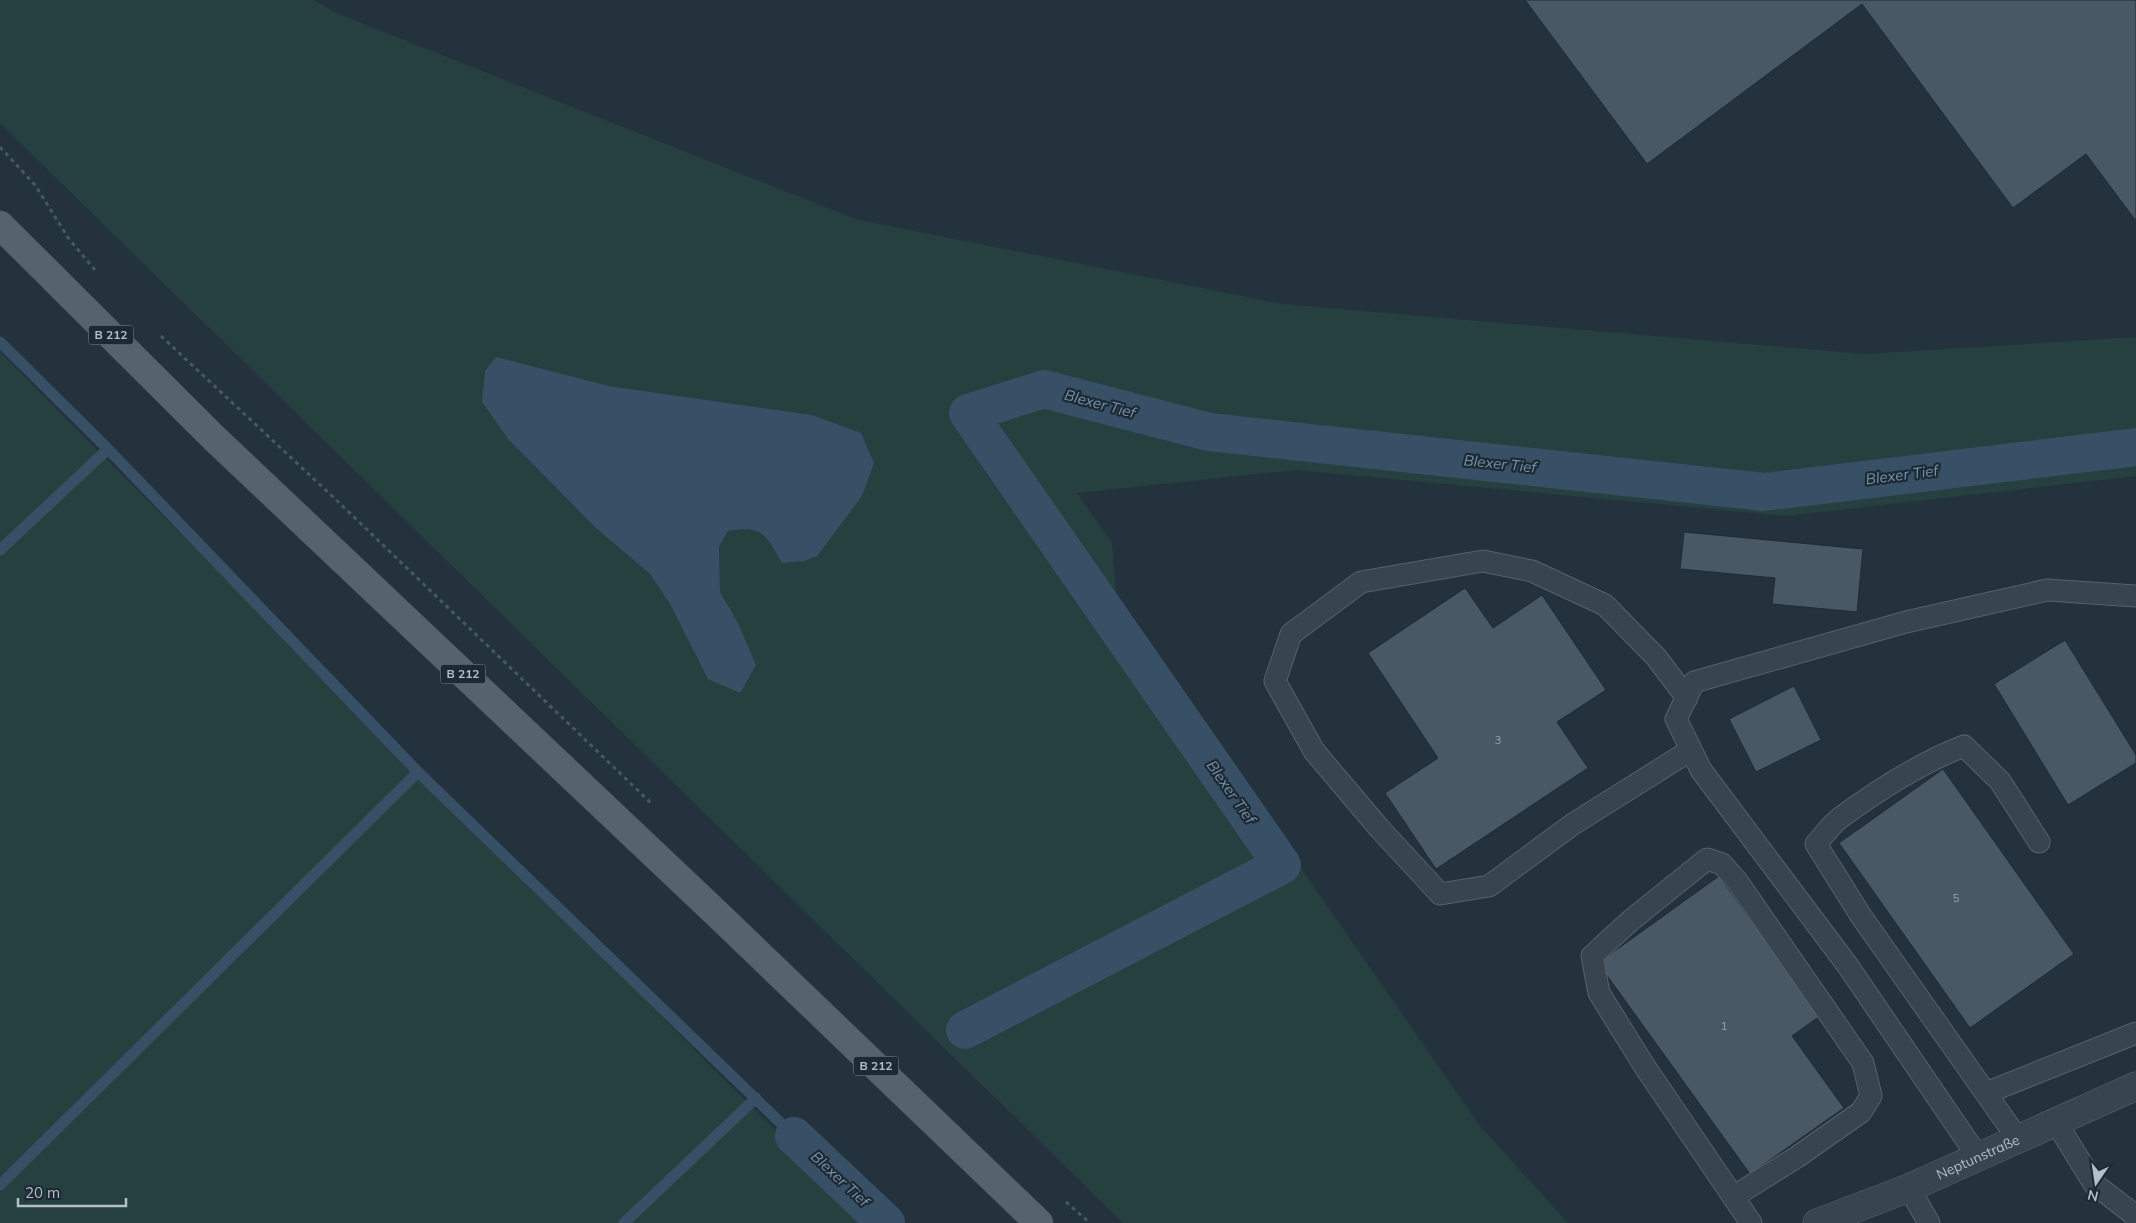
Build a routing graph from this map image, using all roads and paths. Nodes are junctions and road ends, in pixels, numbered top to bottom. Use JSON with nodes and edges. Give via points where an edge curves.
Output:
{"nodes":[{"id":1,"x":0,"y":147,"type":"edge"},
{"id":2,"x":0,"y":226,"type":"edge"},
{"id":3,"x":97,"y":273,"type":"dead end"},
{"id":4,"x":158,"y":333,"type":"dead end"},
{"id":5,"x":2136,"y":596,"type":"edge"},
{"id":6,"x":1687,"y":698,"type":"junction"},
{"id":7,"x":1691,"y":750,"type":"junction"},
{"id":8,"x":659,"y":811,"type":"dead end"},
{"id":9,"x":2039,"y":842,"type":"dead end"},
{"id":10,"x":2136,"y":1033,"type":"edge"},
{"id":11,"x":2136,"y":1086,"type":"edge"},
{"id":12,"x":1986,"y":1093,"type":"junction"},
{"id":13,"x":2056,"y":1122,"type":"junction"},
{"id":14,"x":2018,"y":1139,"type":"junction"},
{"id":15,"x":1978,"y":1157,"type":"junction"},
{"id":16,"x":1909,"y":1188,"type":"junction"},
{"id":17,"x":1059,"y":1197,"type":"dead end"},
{"id":18,"x":1733,"y":1197,"type":"junction"},
{"id":19,"x":2136,"y":1219,"type":"edge"},
{"id":20,"x":1039,"y":1223,"type":"edge"},
{"id":21,"x":1090,"y":1223,"type":"edge"},
{"id":22,"x":1751,"y":1223,"type":"edge"},
{"id":23,"x":1817,"y":1223,"type":"edge"},
{"id":24,"x":1928,"y":1223,"type":"edge"}],
"edges":[{"from":1,"to":3,"type":"path","via":[[35,184],[69,239]]},
{"from":2,"to":20,"type":"main road","number":"B 212","via":[[214,438]]},
{"from":4,"to":8,"type":"path"},
{"from":5,"to":6,"type":"lane","via":[[2047,590],[1906,622],[1694,682]]},
{"from":6,"to":7,"type":"lane","via":[[1676,719]]},
{"from":6,"to":7,"type":"lane","via":[[1656,657],[1605,605],[1532,571],[1482,561],[1361,582],[1291,634],[1275,681],[1314,751],[1440,894],[1489,886],[1572,824]]},
{"from":7,"to":15,"type":"lane","via":[[1701,770],[1848,966]]},
{"from":9,"to":12,"type":"lane","via":[[2000,781],[1964,746],[1932,758],[1878,792],[1839,819],[1816,844],[1861,916]]},
{"from":10,"to":12,"type":"lane"},
{"from":11,"to":13,"type":"street","name":"Neptunstraße"},
{"from":12,"to":14,"type":"lane"},
{"from":13,"to":14,"type":"street","name":"Neptunstraße"},
{"from":13,"to":19,"type":"lane","via":[[2094,1184]]},
{"from":14,"to":15,"type":"street","name":"Neptunstraße"},
{"from":15,"to":16,"type":"street","name":"Neptunstraße"},
{"from":16,"to":23,"type":"street","name":"Neptunstraße"},
{"from":16,"to":24,"type":"lane"},
{"from":17,"to":21,"type":"path"},
{"from":18,"to":18,"type":"lane","via":[[1599,993],[1592,956],[1707,859],[1722,864],[1737,881],[1863,1063],[1872,1096],[1861,1112],[1798,1157]]},
{"from":18,"to":22,"type":"lane"}]}
